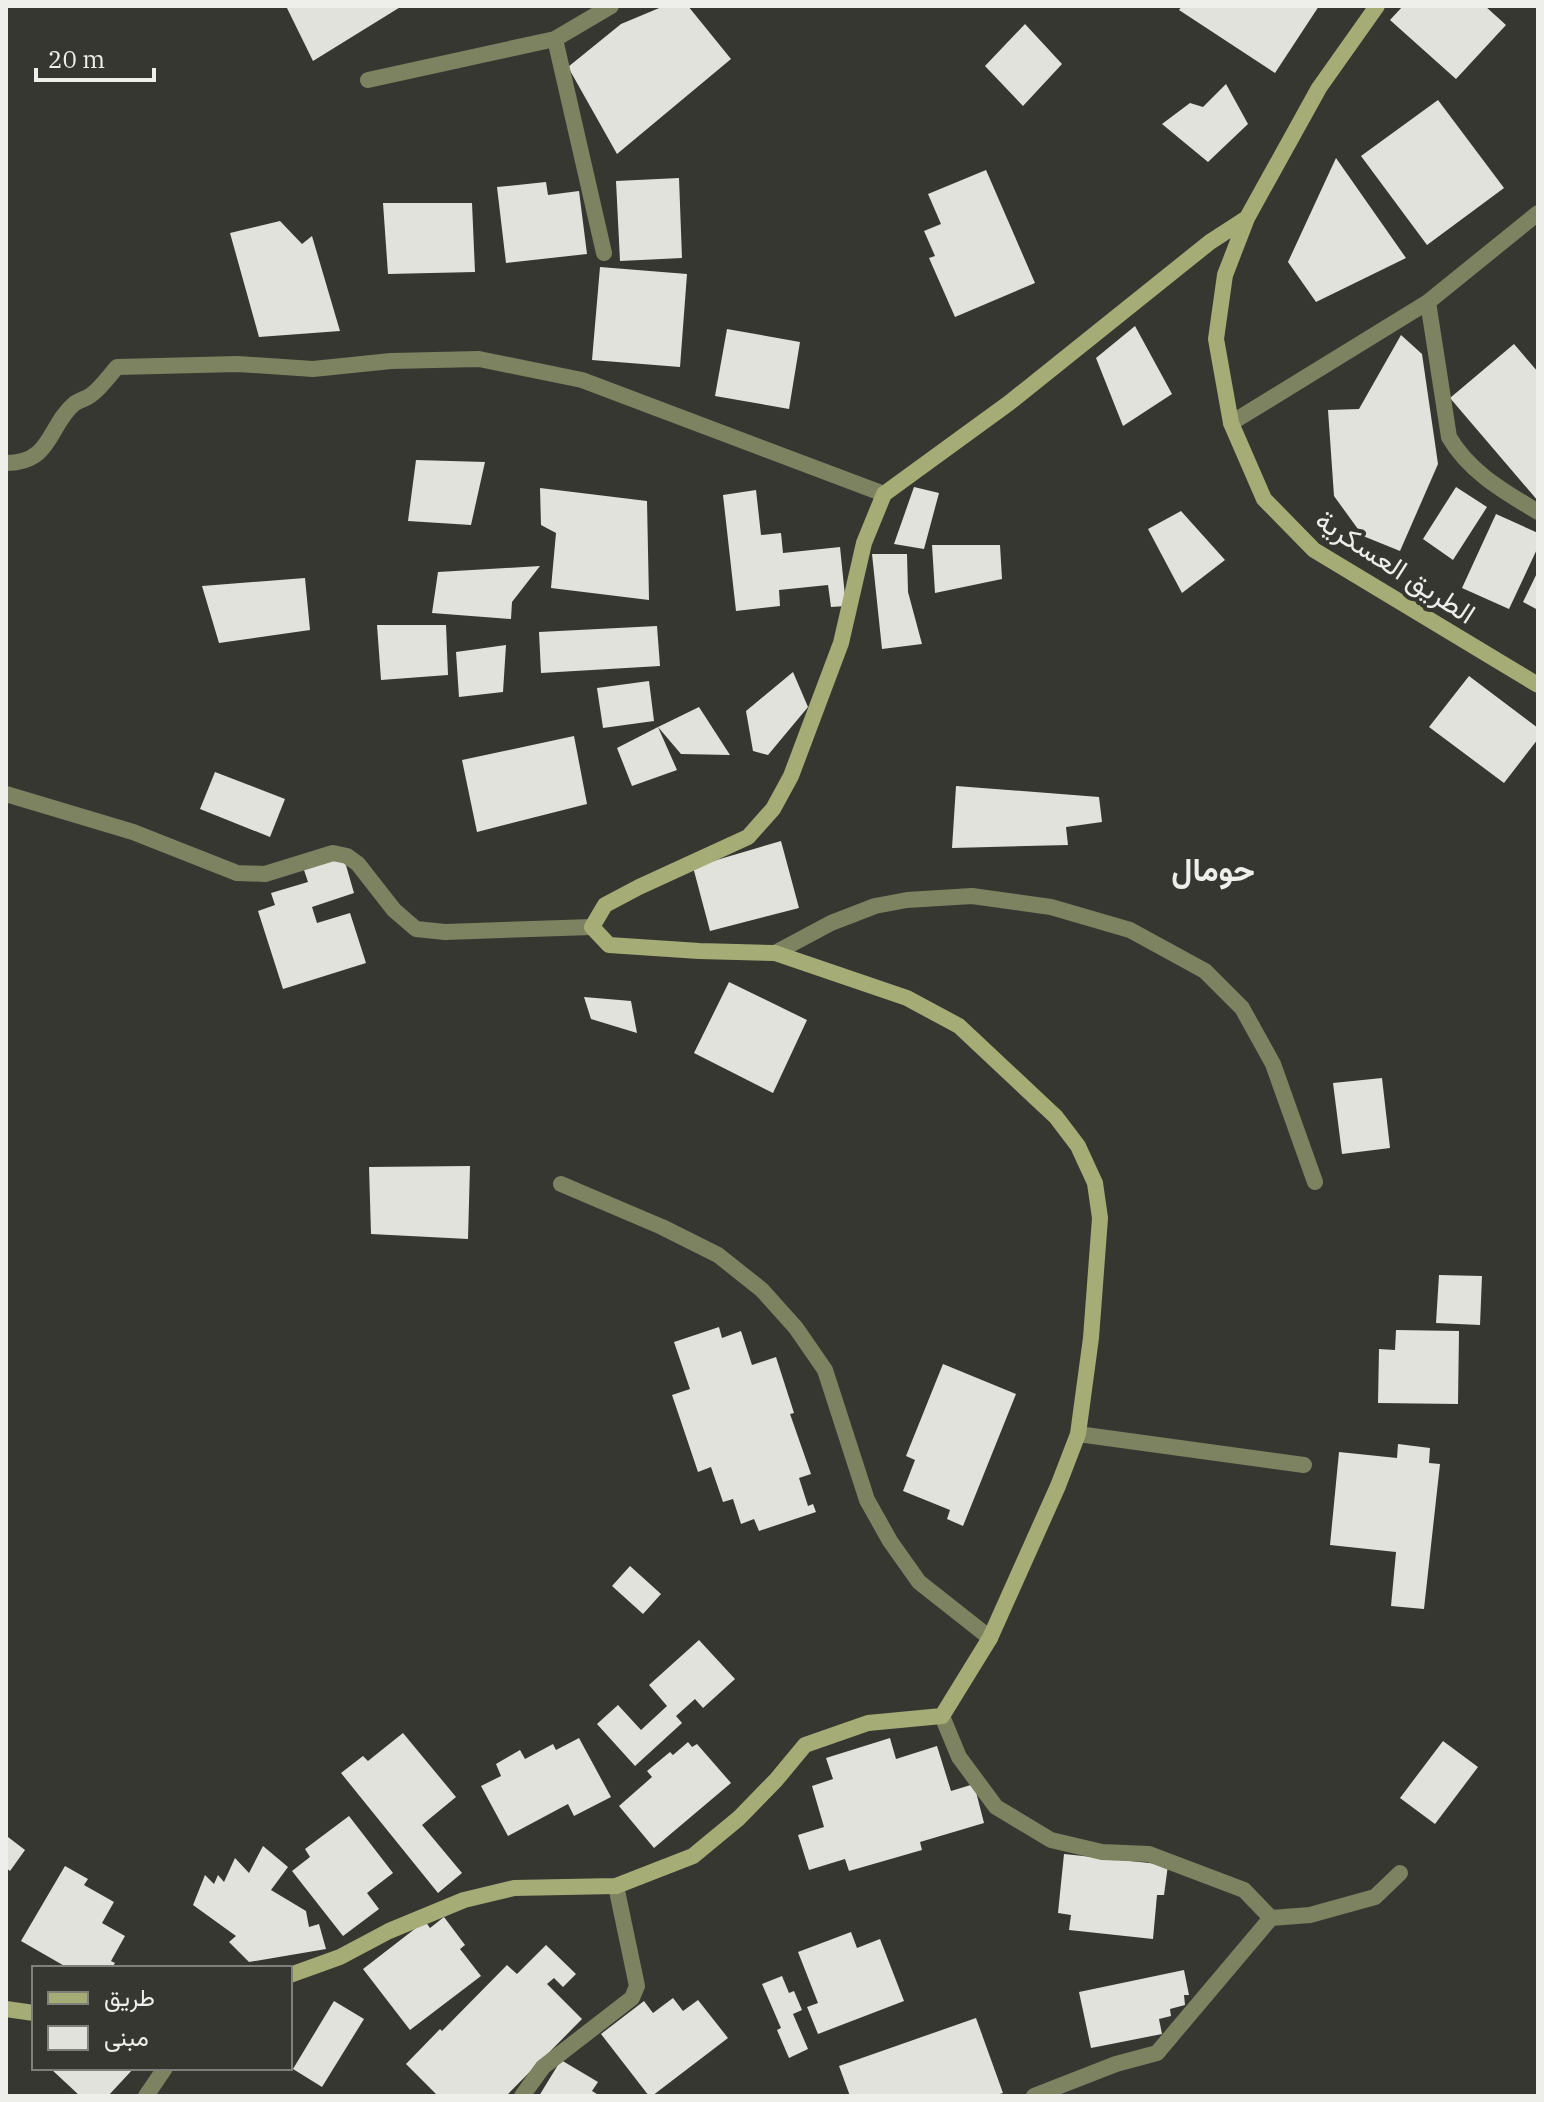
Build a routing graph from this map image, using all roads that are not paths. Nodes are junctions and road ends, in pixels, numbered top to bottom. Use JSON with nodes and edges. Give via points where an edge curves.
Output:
{"nodes":[{"id":1,"x":611,"y":6,"type":"edge"},
{"id":2,"x":1377,"y":6,"type":"edge"},
{"id":3,"x":555,"y":39,"type":"junction"},
{"id":4,"x":368,"y":80,"type":"dead end"},
{"id":5,"x":1538,"y":213,"type":"edge"},
{"id":6,"x":1247,"y":218,"type":"junction"},
{"id":7,"x":604,"y":253,"type":"dead end"},
{"id":8,"x":1428,"y":302,"type":"junction"},
{"id":9,"x":1231,"y":423,"type":"junction"},
{"id":10,"x":6,"y":463,"type":"edge"},
{"id":11,"x":884,"y":494,"type":"junction"},
{"id":12,"x":1538,"y":512,"type":"edge"},
{"id":13,"x":1538,"y":685,"type":"edge"},
{"id":14,"x":6,"y":794,"type":"edge"},
{"id":15,"x":592,"y":927,"type":"junction"},
{"id":16,"x":775,"y":953,"type":"junction"},
{"id":17,"x":1315,"y":1182,"type":"dead end"},
{"id":18,"x":561,"y":1184,"type":"dead end"},
{"id":19,"x":1078,"y":1434,"type":"junction"},
{"id":20,"x":1304,"y":1465,"type":"dead end"},
{"id":21,"x":990,"y":1638,"type":"junction"},
{"id":22,"x":942,"y":1716,"type":"junction"},
{"id":23,"x":1400,"y":1873,"type":"dead end"},
{"id":24,"x":616,"y":1886,"type":"junction"},
{"id":25,"x":1271,"y":1918,"type":"junction"},
{"id":26,"x":292,"y":1974,"type":"edge"},
{"id":27,"x":6,"y":2009,"type":"edge"},
{"id":28,"x":32,"y":2013,"type":"edge"},
{"id":29,"x":164,"y":2070,"type":"edge"},
{"id":30,"x":146,"y":2096,"type":"edge"},
{"id":31,"x":522,"y":2096,"type":"edge"},
{"id":32,"x":1034,"y":2096,"type":"edge"}],
"edges":[{"from":1,"to":3,"type":"street"},
{"from":2,"to":6,"type":"street","name":"الطريق العسكرية","via":[[1319,88]]},
{"from":3,"to":4,"type":"street"},
{"from":3,"to":7,"type":"street"},
{"from":5,"to":8,"type":"street"},
{"from":6,"to":9,"type":"street","name":"الطريق العسكرية","via":[[1225,275],[1216,339]]},
{"from":6,"to":11,"type":"street"},
{"from":8,"to":9,"type":"street"},
{"from":8,"to":12,"type":"street","via":[[1449,437],[1458,453],[1493,484]]},
{"from":9,"to":13,"type":"street","name":"الطريق العسكرية","via":[[1264,499],[1314,550]]},
{"from":10,"to":11,"type":"street","via":[[18,463],[42,449],[64,415],[117,367],[238,364],[313,369],[479,359],[582,380]]},
{"from":11,"to":15,"type":"street","via":[[864,543],[841,643],[791,776],[773,809],[748,837],[605,905]]},
{"from":14,"to":15,"type":"street","via":[[133,832],[237,873],[265,874],[333,853],[347,856],[416,929]]},
{"from":15,"to":16,"type":"street","via":[[609,945]]},
{"from":16,"to":17,"type":"street","via":[[831,923],[907,900],[972,896],[1051,907],[1130,930],[1205,971],[1242,1008],[1273,1064]]},
{"from":16,"to":19,"type":"street","via":[[907,998],[959,1026],[1056,1117],[1078,1146],[1095,1183],[1100,1218]]},
{"from":18,"to":21,"type":"street","via":[[718,1255],[762,1290],[825,1370],[867,1500],[890,1541],[919,1582]]},
{"from":19,"to":20,"type":"street"},
{"from":19,"to":21,"type":"street"},
{"from":21,"to":22,"type":"street"},
{"from":22,"to":24,"type":"street","via":[[868,1723],[805,1745],[739,1818],[693,1856]]},
{"from":22,"to":25,"type":"street","via":[[959,1757],[996,1807],[1051,1840],[1102,1852],[1149,1854],[1244,1890]]},
{"from":23,"to":25,"type":"street","via":[[1375,1897],[1310,1915]]},
{"from":24,"to":26,"type":"street","via":[[514,1888],[464,1900]]},
{"from":24,"to":31,"type":"street","via":[[637,1986],[632,1998],[543,2067]]},
{"from":25,"to":32,"type":"street","via":[[1157,2053]]},
{"from":27,"to":28,"type":"street"},
{"from":29,"to":30,"type":"street"}]}
